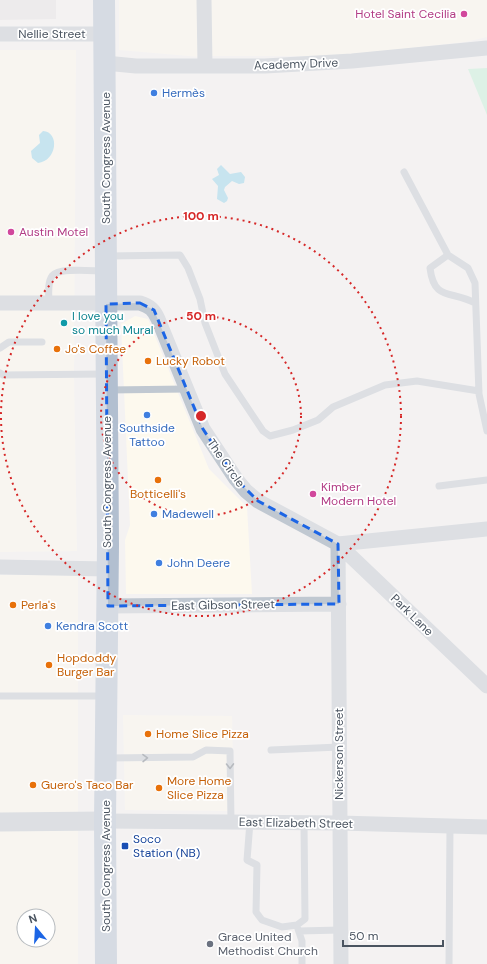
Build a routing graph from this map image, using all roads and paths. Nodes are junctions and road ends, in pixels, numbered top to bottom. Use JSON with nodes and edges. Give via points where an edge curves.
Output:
{"nodes":[{"id":1,"x":104,"y":0,"type":"edge"},
{"id":2,"x":204,"y":0,"type":"edge"},
{"id":3,"x":0,"y":34,"type":"edge"},
{"id":4,"x":104,"y":34,"type":"junction"},
{"id":5,"x":487,"y":48,"type":"edge"},
{"id":6,"x":105,"y":64,"type":"junction"},
{"id":7,"x":205,"y":65,"type":"junction"},
{"id":8,"x":404,"y":172,"type":"dead end"},
{"id":9,"x":448,"y":255,"type":"junction"},
{"id":10,"x":106,"y":264,"type":"junction"},
{"id":11,"x":0,"y":303,"type":"edge"},
{"id":12,"x":49,"y":303,"type":"junction"},
{"id":13,"x":475,"y":303,"type":"junction"},
{"id":14,"x":106,"y":304,"type":"junction"},
{"id":15,"x":42,"y":342,"type":"dead end"},
{"id":16,"x":0,"y":348,"type":"edge"},
{"id":17,"x":0,"y":373,"type":"edge"},
{"id":18,"x":107,"y":382,"type":"junction"},
{"id":19,"x":186,"y":389,"type":"junction"},
{"id":20,"x":479,"y":391,"type":"junction"},
{"id":21,"x":487,"y":431,"type":"edge"},
{"id":22,"x":487,"y":480,"type":"edge"},
{"id":23,"x":439,"y":486,"type":"dead end"},
{"id":24,"x":487,"y":529,"type":"edge"},
{"id":25,"x":338,"y":544,"type":"junction"},
{"id":26,"x":0,"y":567,"type":"edge"},
{"id":27,"x":108,"y":569,"type":"junction"},
{"id":28,"x":339,"y":604,"type":"junction"},
{"id":29,"x":108,"y":606,"type":"junction"},
{"id":30,"x":487,"y":686,"type":"edge"},
{"id":31,"x":0,"y":696,"type":"edge"},
{"id":32,"x":106,"y":696,"type":"junction"},
{"id":33,"x":339,"y":747,"type":"junction"},
{"id":34,"x":271,"y":750,"type":"dead end"},
{"id":35,"x":106,"y":758,"type":"junction"},
{"id":36,"x":105,"y":821,"type":"junction"},
{"id":37,"x":0,"y":822,"type":"edge"},
{"id":38,"x":231,"y":822,"type":"junction"},
{"id":39,"x":250,"y":822,"type":"junction"},
{"id":40,"x":304,"y":823,"type":"junction"},
{"id":41,"x":339,"y":823,"type":"junction"},
{"id":42,"x":450,"y":826,"type":"junction"},
{"id":43,"x":487,"y":827,"type":"edge"},
{"id":44,"x":298,"y":928,"type":"junction"},
{"id":45,"x":340,"y":930,"type":"junction"},
{"id":46,"x":106,"y":964,"type":"edge"},
{"id":47,"x":302,"y":964,"type":"edge"},
{"id":48,"x":341,"y":964,"type":"edge"},
{"id":49,"x":449,"y":964,"type":"edge"}],
"edges":[{"from":1,"to":4,"type":"main road","name":"South Congress Avenue"},
{"from":2,"to":7,"type":"street"},
{"from":3,"to":4,"type":"street","name":"Nellie Street"},
{"from":4,"to":6,"type":"main road","name":"South Congress Avenue"},
{"from":5,"to":7,"type":"street","name":"Academy Drive","via":[[352,62],[265,66]]},
{"from":6,"to":7,"type":"street","name":"Academy Drive"},
{"from":6,"to":10,"type":"main road","name":"South Congress Avenue"},
{"from":8,"to":9,"type":"lane"},
{"from":9,"to":13,"type":"lane","via":[[468,268],[475,283]]},
{"from":9,"to":13,"type":"lane","via":[[430,268],[432,281],[442,293]]},
{"from":10,"to":12,"type":"lane","via":[[59,270],[52,276],[49,284]]},
{"from":10,"to":14,"type":"main road","name":"South Congress Avenue"},
{"from":10,"to":20,"type":"lane","via":[[180,255],[200,299],[205,323],[226,374],[263,431],[270,436],[318,420],[333,407],[385,385],[417,381]]},
{"from":11,"to":12,"type":"street","name":"The Circle"},
{"from":12,"to":14,"type":"street","name":"The Circle"},
{"from":13,"to":20,"type":"lane"},
{"from":14,"to":18,"type":"main road","name":"South Congress Avenue"},
{"from":14,"to":19,"type":"street","name":"The Circle","via":[[140,303],[154,310]]},
{"from":15,"to":16,"type":"lane","via":[[8,342]]},
{"from":17,"to":18,"type":"lane"},
{"from":18,"to":19,"type":"lane"},
{"from":18,"to":27,"type":"main road","name":"South Congress Avenue"},
{"from":19,"to":25,"type":"street","name":"The Circle","via":[[203,429],[246,491],[258,501]]},
{"from":20,"to":21,"type":"lane"},
{"from":22,"to":23,"type":"lane"},
{"from":24,"to":25,"type":"street"},
{"from":25,"to":28,"type":"street","name":"Nickerson Street"},
{"from":25,"to":30,"type":"street","name":"Park Lane"},
{"from":26,"to":27,"type":"street"},
{"from":27,"to":29,"type":"main road","name":"South Congress Avenue"},
{"from":28,"to":29,"type":"street","name":"East Gibson Street"},
{"from":28,"to":33,"type":"street","name":"Nickerson Street"},
{"from":29,"to":32,"type":"main road","name":"South Congress Avenue"},
{"from":31,"to":32,"type":"lane"},
{"from":32,"to":35,"type":"main road","name":"South Congress Avenue"},
{"from":33,"to":34,"type":"lane"},
{"from":33,"to":41,"type":"street","name":"Nickerson Street"},
{"from":35,"to":36,"type":"main road","name":"South Congress Avenue"},
{"from":35,"to":38,"type":"lane","one_way":true,"via":[[192,758],[206,750],[230,751]]},
{"from":36,"to":37,"type":"street"},
{"from":36,"to":38,"type":"street","name":"East Elizabeth Street"},
{"from":36,"to":46,"type":"main road","name":"South Congress Avenue"},
{"from":38,"to":39,"type":"street","name":"East Elizabeth Street"},
{"from":39,"to":40,"type":"street","name":"East Elizabeth Street"},
{"from":39,"to":44,"type":"lane","via":[[247,860],[257,865],[256,912],[262,920],[282,927]]},
{"from":40,"to":41,"type":"street","name":"East Elizabeth Street"},
{"from":40,"to":44,"type":"lane","via":[[305,918]]},
{"from":41,"to":42,"type":"street","name":"East Elizabeth Street"},
{"from":41,"to":45,"type":"street","name":"Nickerson Street"},
{"from":42,"to":43,"type":"street","name":"East Elizabeth Street"},
{"from":42,"to":49,"type":"lane"},
{"from":44,"to":45,"type":"lane"},
{"from":44,"to":47,"type":"lane","via":[[302,941]]},
{"from":45,"to":48,"type":"street","name":"Nickerson Street"}]}
